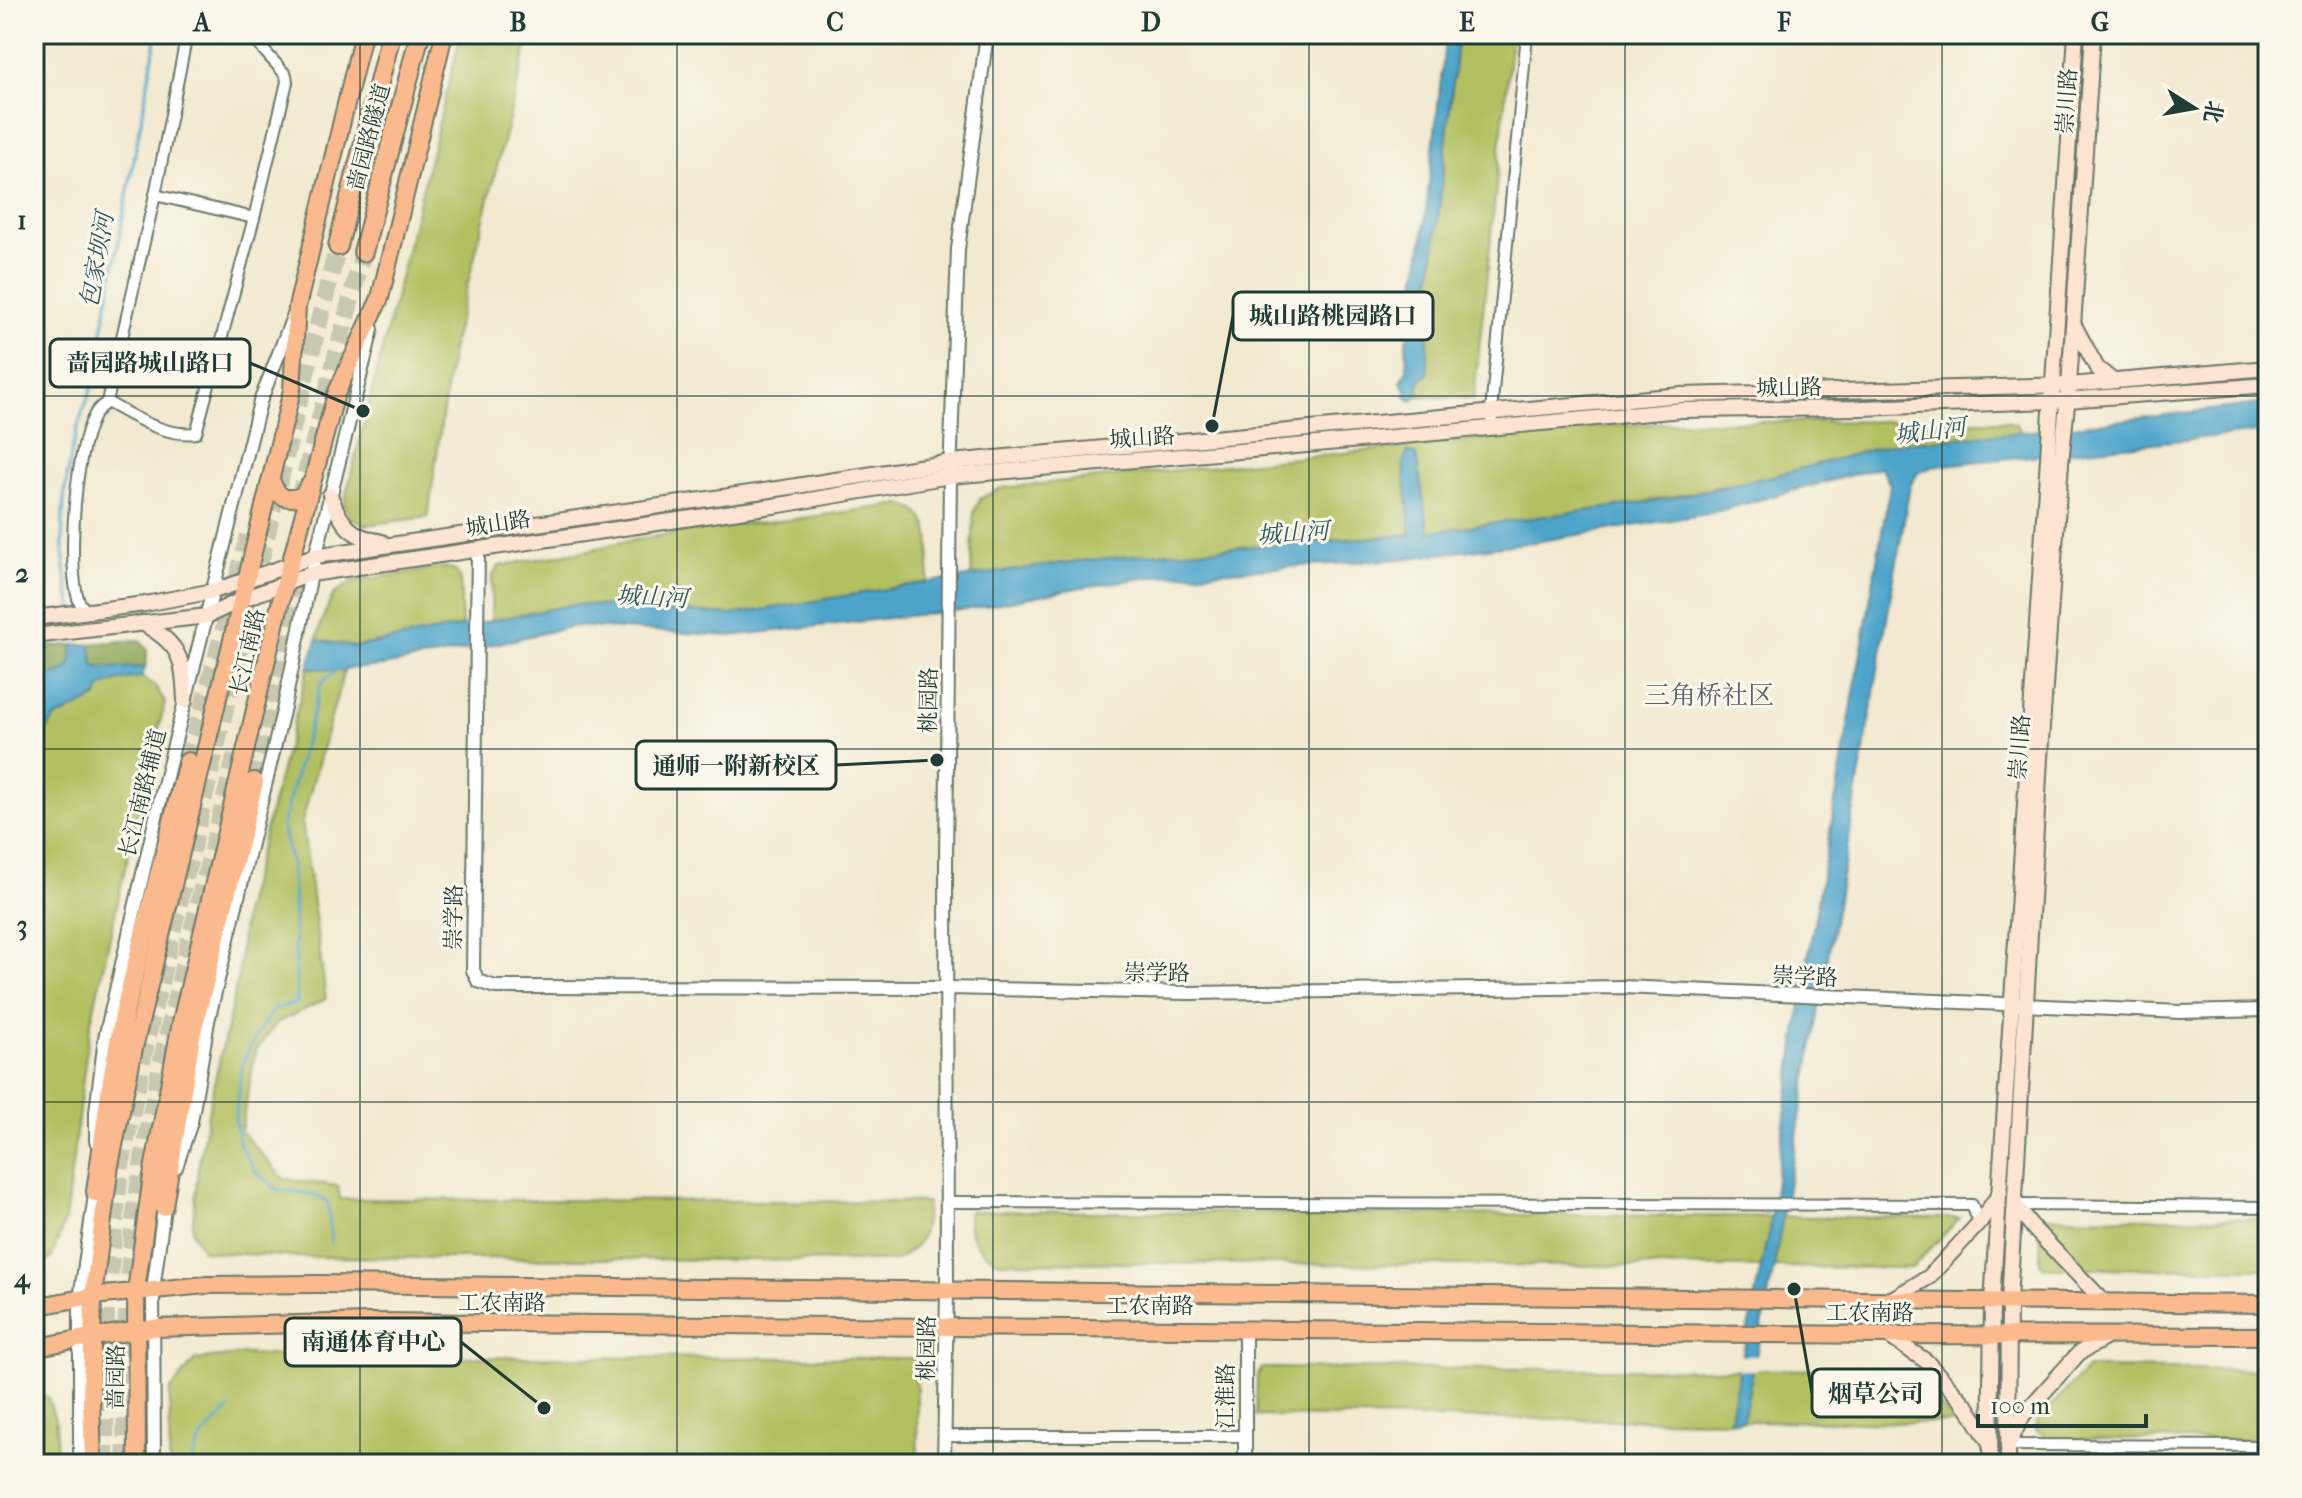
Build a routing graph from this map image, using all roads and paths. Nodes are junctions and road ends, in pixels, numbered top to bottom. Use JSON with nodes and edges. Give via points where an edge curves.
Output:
{"nodes":[{"id":1,"x":187,"y":34,"type":"edge"},
{"id":2,"x":260,"y":34,"type":"edge"},
{"id":3,"x":363,"y":34,"type":"edge"},
{"id":4,"x":382,"y":34,"type":"edge"},
{"id":5,"x":391,"y":34,"type":"edge"},
{"id":6,"x":420,"y":34,"type":"edge"},
{"id":7,"x":444,"y":34,"type":"edge"},
{"id":8,"x":987,"y":34,"type":"edge"},
{"id":9,"x":1527,"y":34,"type":"edge"},
{"id":10,"x":2076,"y":34,"type":"edge"},
{"id":11,"x":2095,"y":34,"type":"edge"},
{"id":12,"x":367,"y":131,"type":"junction"},
{"id":13,"x":155,"y":195,"type":"junction"},
{"id":14,"x":254,"y":218,"type":"junction"},
{"id":15,"x":338,"y":246,"type":"tunnel mouth"},
{"id":16,"x":363,"y":252,"type":"tunnel mouth"},
{"id":17,"x":380,"y":298,"type":"junction"},
{"id":18,"x":297,"y":307,"type":"junction"},
{"id":19,"x":2073,"y":323,"type":"junction"},
{"id":20,"x":2268,"y":368,"type":"edge"},
{"id":21,"x":2113,"y":381,"type":"junction"},
{"id":22,"x":2054,"y":385,"type":"junction"},
{"id":23,"x":2069,"y":385,"type":"junction"},
{"id":24,"x":2268,"y":385,"type":"edge"},
{"id":25,"x":107,"y":402,"type":"junction"},
{"id":26,"x":2059,"y":408,"type":"junction"},
{"id":27,"x":1491,"y":412,"type":"junction"},
{"id":28,"x":1492,"y":428,"type":"junction"},
{"id":29,"x":951,"y":469,"type":"junction"},
{"id":30,"x":315,"y":475,"type":"junction"},
{"id":31,"x":271,"y":480,"type":"junction"},
{"id":32,"x":330,"y":495,"type":"junction"},
{"id":33,"x":394,"y":544,"type":"junction"},
{"id":34,"x":478,"y":549,"type":"junction"},
{"id":35,"x":315,"y":556,"type":"junction"},
{"id":36,"x":291,"y":564,"type":"junction"},
{"id":37,"x":311,"y":574,"type":"junction"},
{"id":38,"x":248,"y":578,"type":"junction"},
{"id":39,"x":285,"y":583,"type":"junction"},
{"id":40,"x":214,"y":591,"type":"junction"},
{"id":41,"x":243,"y":599,"type":"junction"},
{"id":42,"x":81,"y":612,"type":"junction"},
{"id":43,"x":207,"y":616,"type":"junction"},
{"id":44,"x":34,"y":618,"type":"edge"},
{"id":45,"x":142,"y":623,"type":"junction"},
{"id":46,"x":34,"y":636,"type":"edge"},
{"id":47,"x":185,"y":701,"type":"junction"},
{"id":48,"x":188,"y":762,"type":"tunnel mouth"},
{"id":49,"x":254,"y":782,"type":"tunnel mouth"},
{"id":50,"x":947,"y":988,"type":"junction"},
{"id":51,"x":2018,"y":1006,"type":"junction"},
{"id":52,"x":2268,"y":1010,"type":"edge"},
{"id":53,"x":96,"y":1192,"type":"junction"},
{"id":54,"x":2000,"y":1192,"type":"junction"},
{"id":55,"x":947,"y":1202,"type":"junction"},
{"id":56,"x":2015,"y":1205,"type":"junction"},
{"id":57,"x":163,"y":1206,"type":"junction"},
{"id":58,"x":2268,"y":1207,"type":"edge"},
{"id":59,"x":1979,"y":1223,"type":"junction"},
{"id":60,"x":145,"y":1291,"type":"junction"},
{"id":61,"x":947,"y":1291,"type":"junction"},
{"id":62,"x":87,"y":1298,"type":"junction"},
{"id":63,"x":1890,"y":1300,"type":"junction"},
{"id":64,"x":1992,"y":1302,"type":"junction"},
{"id":65,"x":2009,"y":1302,"type":"junction"},
{"id":66,"x":2105,"y":1303,"type":"junction"},
{"id":67,"x":2268,"y":1304,"type":"edge"},
{"id":68,"x":34,"y":1307,"type":"edge"},
{"id":69,"x":947,"y":1327,"type":"junction"},
{"id":70,"x":1245,"y":1328,"type":"junction"},
{"id":71,"x":146,"y":1330,"type":"junction"},
{"id":72,"x":1992,"y":1334,"type":"junction"},
{"id":73,"x":1887,"y":1335,"type":"junction"},
{"id":74,"x":2009,"y":1335,"type":"junction"},
{"id":75,"x":2109,"y":1336,"type":"junction"},
{"id":76,"x":2268,"y":1336,"type":"edge"},
{"id":77,"x":86,"y":1338,"type":"junction"},
{"id":78,"x":34,"y":1348,"type":"edge"},
{"id":79,"x":944,"y":1436,"type":"junction"},
{"id":80,"x":1245,"y":1436,"type":"junction"},
{"id":81,"x":1990,"y":1443,"type":"junction"},
{"id":82,"x":2008,"y":1445,"type":"junction"},
{"id":83,"x":2268,"y":1446,"type":"edge"},
{"id":84,"x":80,"y":1464,"type":"edge"},
{"id":85,"x":93,"y":1464,"type":"edge"},
{"id":86,"x":137,"y":1464,"type":"edge"},
{"id":87,"x":154,"y":1464,"type":"edge"},
{"id":88,"x":944,"y":1464,"type":"edge"},
{"id":89,"x":1245,"y":1464,"type":"edge"},
{"id":90,"x":1990,"y":1464,"type":"edge"},
{"id":91,"x":2008,"y":1464,"type":"edge"}],
"edges":[{"from":1,"to":13,"type":"street"},
{"from":2,"to":14,"type":"street","via":[[259,45],[287,82]]},
{"from":3,"to":18,"type":"main road","name":"长江南路"},
{"from":4,"to":12,"type":"highway"},
{"from":5,"to":12,"type":"highway","name":"啬园路隧道"},
{"from":6,"to":16,"type":"highway","name":"啬园路隧道"},
{"from":7,"to":17,"type":"main road","name":"长江南路"},
{"from":8,"to":29,"type":"street","name":"桃园路","via":[[958,249]]},
{"from":9,"to":27,"type":"street"},
{"from":10,"to":22,"type":"main road","name":"崇川路"},
{"from":11,"to":19,"type":"main road","name":"崇川路"},
{"from":12,"to":15,"type":"highway","name":"啬园路隧道"},
{"from":13,"to":14,"type":"street"},
{"from":13,"to":25,"type":"street"},
{"from":14,"to":25,"type":"street","via":[[196,433],[152,426]]},
{"from":17,"to":30,"type":"main road","name":"长江南路","via":[[336,394]]},
{"from":17,"to":32,"type":"street"},
{"from":18,"to":31,"type":"main road","name":"长江南路","via":[[292,390]]},
{"from":18,"to":40,"type":"street","name":"长江南路辅道","via":[[260,402]]},
{"from":19,"to":21,"type":"main road","via":[[2097,368]]},
{"from":19,"to":23,"type":"main road","name":"崇川路"},
{"from":20,"to":21,"type":"main road","name":"城山路"},
{"from":21,"to":23,"type":"main road","name":"城山路"},
{"from":22,"to":23,"type":"main road","name":"城山路"},
{"from":22,"to":26,"type":"main road","name":"崇川路"},
{"from":22,"to":27,"type":"main road","name":"城山路","via":[[1681,395]]},
{"from":23,"to":26,"type":"main road","name":"崇川路"},
{"from":24,"to":26,"type":"main road","name":"城山路"},
{"from":25,"to":42,"type":"street","via":[[91,424],[74,510]]},
{"from":26,"to":28,"type":"main road","name":"城山路","via":[[1682,410]]},
{"from":26,"to":51,"type":"main road","name":"崇川路"},
{"from":27,"to":28,"type":"street"},
{"from":27,"to":29,"type":"main road","name":"城山路"},
{"from":28,"to":29,"type":"main road","name":"城山路"},
{"from":29,"to":33,"type":"main road","name":"城山路"},
{"from":29,"to":34,"type":"main road","name":"城山路","via":[[780,505]]},
{"from":29,"to":50,"type":"street","name":"桃园路"},
{"from":30,"to":31,"type":"main road","via":[[302,496],[291,499],[281,497]]},
{"from":30,"to":36,"type":"main road","name":"长江南路"},
{"from":31,"to":38,"type":"main road","name":"长江南路"},
{"from":32,"to":33,"type":"main road","via":[[339,519],[351,531]]},
{"from":32,"to":35,"type":"street"},
{"from":33,"to":35,"type":"main road","name":"城山路"},
{"from":34,"to":37,"type":"main road","name":"城山路"},
{"from":34,"to":50,"type":"street","name":"崇学路","via":[[473,970],[478,981],[495,987]]},
{"from":35,"to":36,"type":"main road","name":"城山路"},
{"from":35,"to":37,"type":"street"},
{"from":36,"to":38,"type":"main road","name":"城山路"},
{"from":36,"to":39,"type":"main road","name":"长江南路"},
{"from":37,"to":39,"type":"main road","name":"城山路"},
{"from":37,"to":57,"type":"street","via":[[208,1021],[191,1122]]},
{"from":38,"to":40,"type":"main road","name":"城山路"},
{"from":38,"to":41,"type":"main road","name":"长江南路"},
{"from":39,"to":41,"type":"main road","name":"城山路"},
{"from":39,"to":60,"type":"main road","name":"长江南路","via":[[181,1022],[152,1176]]},
{"from":40,"to":42,"type":"main road","name":"城山路"},
{"from":40,"to":43,"type":"street","name":"长江南路辅道"},
{"from":41,"to":43,"type":"main road","name":"城山路"},
{"from":41,"to":62,"type":"main road","name":"长江南路","via":[[134,1048]]},
{"from":42,"to":44,"type":"main road","name":"城山路"},
{"from":43,"to":45,"type":"main road","name":"城山路"},
{"from":43,"to":47,"type":"street","name":"长江南路辅道"},
{"from":45,"to":46,"type":"main road","name":"城山路"},
{"from":45,"to":47,"type":"main road","via":[[177,649]]},
{"from":47,"to":53,"type":"street","name":"长江南路辅道","via":[[105,1038],[96,1112]]},
{"from":48,"to":53,"type":"highway","via":[[125,1010]]},
{"from":49,"to":57,"type":"highway","via":[[191,1036]]},
{"from":50,"to":51,"type":"street","name":"崇学路","via":[[1188,993],[1623,987]]},
{"from":50,"to":55,"type":"street","name":"桃园路"},
{"from":51,"to":52,"type":"street","name":"崇学路"},
{"from":51,"to":54,"type":"main road","name":"崇川路"},
{"from":51,"to":56,"type":"main road","name":"崇川路"},
{"from":53,"to":62,"type":"street","name":"长江南路辅道"},
{"from":54,"to":59,"type":"main road"},
{"from":54,"to":64,"type":"main road","name":"崇川路"},
{"from":55,"to":59,"type":"street","via":[[1972,1205]]},
{"from":55,"to":61,"type":"street","name":"桃园路"},
{"from":56,"to":58,"type":"street"},
{"from":56,"to":65,"type":"main road","name":"崇川路"},
{"from":56,"to":66,"type":"main road"},
{"from":57,"to":60,"type":"street"},
{"from":59,"to":63,"type":"main road","via":[[1929,1277]]},
{"from":60,"to":61,"type":"main road","name":"工农南路","via":[[332,1284]]},
{"from":60,"to":62,"type":"main road","name":"工农南路"},
{"from":60,"to":71,"type":"main road","name":"啬园路"},
{"from":61,"to":63,"type":"main road","name":"工农南路"},
{"from":61,"to":69,"type":"street","name":"桃园路"},
{"from":62,"to":68,"type":"main road","name":"工农南路"},
{"from":62,"to":77,"type":"main road","name":"啬园路"},
{"from":63,"to":64,"type":"main road","name":"工农南路"},
{"from":64,"to":65,"type":"main road","name":"工农南路"},
{"from":64,"to":72,"type":"main road","name":"崇川路"},
{"from":65,"to":66,"type":"main road","name":"工农南路"},
{"from":65,"to":74,"type":"main road","name":"崇川路"},
{"from":66,"to":67,"type":"main road","name":"工农南路"},
{"from":69,"to":70,"type":"main road","name":"工农南路"},
{"from":69,"to":71,"type":"main road","name":"工农南路","via":[[368,1322]]},
{"from":69,"to":79,"type":"street","name":"桃园路"},
{"from":70,"to":73,"type":"main road","name":"工农南路"},
{"from":70,"to":80,"type":"street","name":"江淮路"},
{"from":71,"to":77,"type":"main road","name":"工农南路"},
{"from":71,"to":86,"type":"main road","name":"啬园路"},
{"from":71,"to":87,"type":"street"},
{"from":72,"to":73,"type":"main road","name":"工农南路"},
{"from":72,"to":74,"type":"main road","name":"工农南路"},
{"from":72,"to":81,"type":"main road","name":"崇川路"},
{"from":73,"to":81,"type":"main road","via":[[1926,1361],[1968,1408]]},
{"from":74,"to":75,"type":"main road","name":"工农南路"},
{"from":74,"to":82,"type":"main road","name":"崇川路"},
{"from":75,"to":76,"type":"main road","name":"工农南路"},
{"from":75,"to":82,"type":"main road","via":[[2079,1353],[2023,1415]]},
{"from":77,"to":78,"type":"main road","name":"工农南路"},
{"from":77,"to":84,"type":"street"},
{"from":77,"to":85,"type":"main road","name":"啬园路"},
{"from":79,"to":80,"type":"street"},
{"from":79,"to":88,"type":"street","name":"桃园路"},
{"from":80,"to":89,"type":"street","name":"江淮路"},
{"from":81,"to":90,"type":"main road","name":"崇川路"},
{"from":82,"to":83,"type":"street"},
{"from":82,"to":91,"type":"main road","name":"崇川路"}]}
